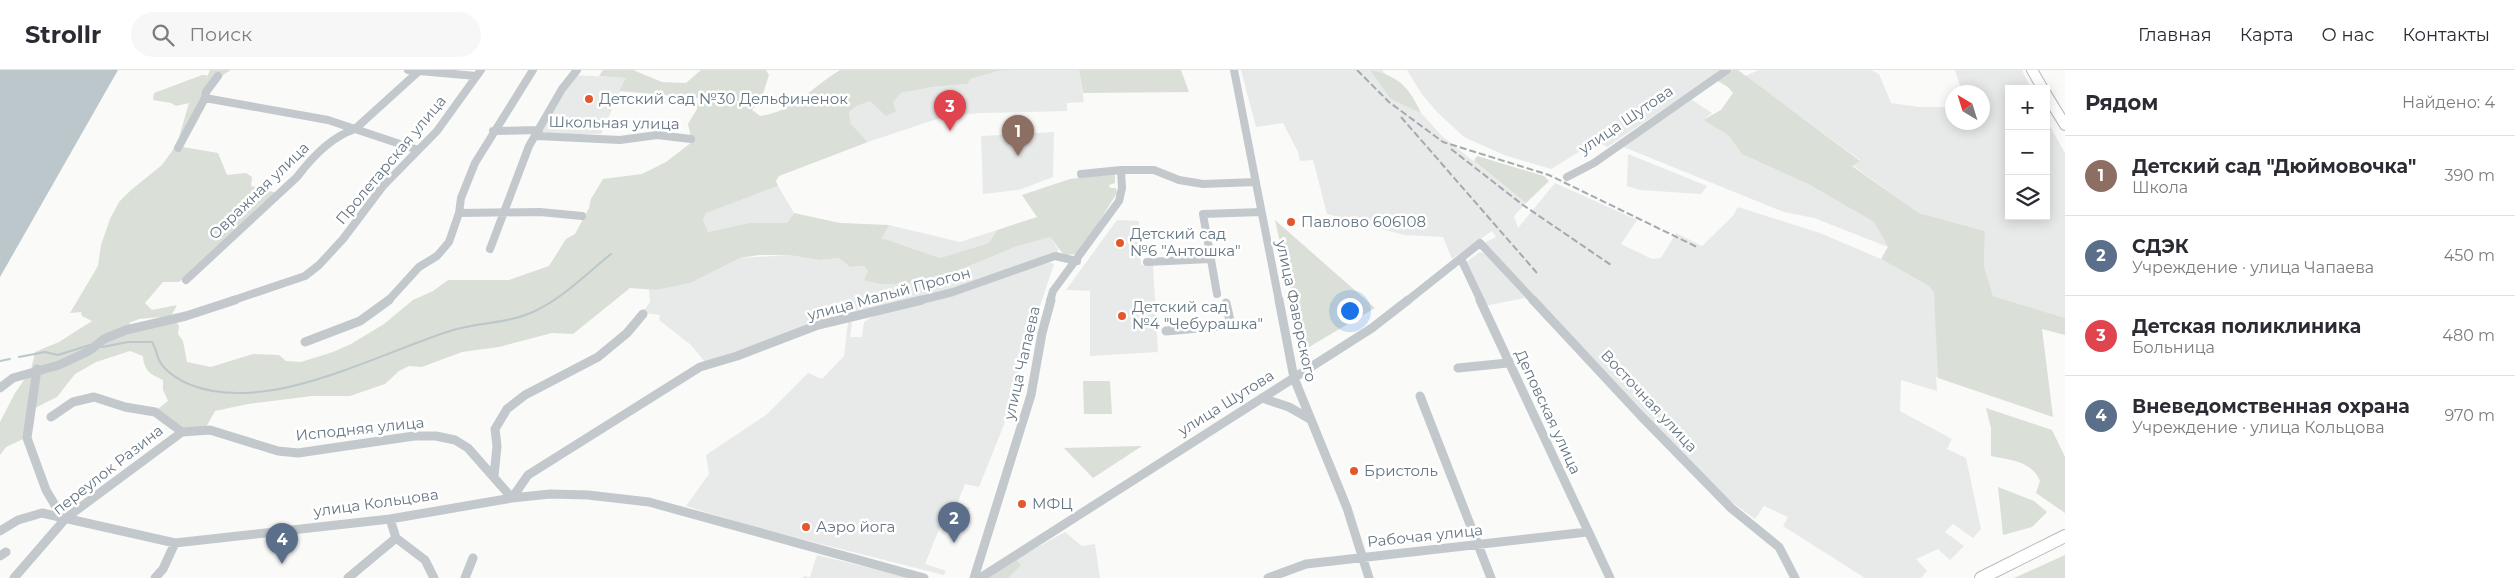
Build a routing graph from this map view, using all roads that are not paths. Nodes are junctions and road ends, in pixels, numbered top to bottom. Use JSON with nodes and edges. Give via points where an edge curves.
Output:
{"nodes":[{"id":1,"x":408,"y":70,"type":"edge"},
{"id":2,"x":533,"y":70,"type":"edge"},
{"id":3,"x":577,"y":70,"type":"edge"},
{"id":4,"x":1234,"y":70,"type":"edge"},
{"id":5,"x":1726,"y":70,"type":"edge"},
{"id":6,"x":2032,"y":70,"type":"edge"},
{"id":7,"x":419,"y":71,"type":"junction"},
{"id":8,"x":478,"y":73,"type":"edge"},
{"id":9,"x":218,"y":76,"type":"dead end"},
{"id":10,"x":2041,"y":85,"type":"edge"},
{"id":11,"x":205,"y":98,"type":"junction"},
{"id":12,"x":2050,"y":101,"type":"edge"},
{"id":13,"x":2065,"y":125,"type":"edge"},
{"id":14,"x":355,"y":128,"type":"junction"},
{"id":15,"x":493,"y":131,"type":"junction"},
{"id":16,"x":538,"y":133,"type":"junction"},
{"id":17,"x":691,"y":139,"type":"dead end"},
{"id":18,"x":178,"y":148,"type":"dead end"},
{"id":19,"x":418,"y":150,"type":"junction"},
{"id":20,"x":1121,"y":170,"type":"junction"},
{"id":21,"x":1081,"y":174,"type":"dead end"},
{"id":22,"x":1567,"y":177,"type":"dead end"},
{"id":23,"x":1256,"y":182,"type":"junction"},
{"id":24,"x":506,"y":211,"type":"junction"},
{"id":25,"x":1261,"y":212,"type":"junction"},
{"id":26,"x":459,"y":213,"type":"junction"},
{"id":27,"x":582,"y":216,"type":"dead end"},
{"id":28,"x":1480,"y":243,"type":"joint"},
{"id":29,"x":490,"y":249,"type":"dead end"},
{"id":30,"x":1210,"y":259,"type":"junction"},
{"id":31,"x":1460,"y":259,"type":"junction"},
{"id":32,"x":1077,"y":261,"type":"junction"},
{"id":33,"x":1147,"y":262,"type":"dead end"},
{"id":34,"x":186,"y":280,"type":"dead end"},
{"id":35,"x":1216,"y":294,"type":"dead end"},
{"id":36,"x":1226,"y":303,"type":"dead end"},
{"id":37,"x":643,"y":314,"type":"dead end"},
{"id":38,"x":1166,"y":331,"type":"dead end"},
{"id":39,"x":305,"y":342,"type":"dead end"},
{"id":40,"x":1508,"y":363,"type":"junction"},
{"id":41,"x":1458,"y":368,"type":"dead end"},
{"id":42,"x":37,"y":369,"type":"junction"},
{"id":43,"x":1294,"y":378,"type":"junction"},
{"id":44,"x":0,"y":388,"type":"edge"},
{"id":45,"x":1420,"y":396,"type":"dead end"},
{"id":46,"x":1262,"y":398,"type":"junction"},
{"id":47,"x":51,"y":417,"type":"dead end"},
{"id":48,"x":1310,"y":419,"type":"junction"},
{"id":49,"x":182,"y":432,"type":"junction"},
{"id":50,"x":494,"y":476,"type":"junction"},
{"id":51,"x":512,"y":498,"type":"junction"},
{"id":52,"x":488,"y":502,"type":"joint"},
{"id":53,"x":64,"y":517,"type":"junction"},
{"id":54,"x":390,"y":519,"type":"junction"},
{"id":55,"x":0,"y":532,"type":"edge"},
{"id":56,"x":1587,"y":532,"type":"junction"},
{"id":57,"x":2065,"y":536,"type":"edge"},
{"id":58,"x":396,"y":538,"type":"junction"},
{"id":59,"x":175,"y":543,"type":"junction"},
{"id":60,"x":1479,"y":546,"type":"junction"},
{"id":61,"x":1363,"y":557,"type":"junction"},
{"id":62,"x":473,"y":558,"type":"dead end"},
{"id":63,"x":14,"y":578,"type":"edge"},
{"id":64,"x":155,"y":578,"type":"edge"},
{"id":65,"x":348,"y":578,"type":"edge"},
{"id":66,"x":433,"y":578,"type":"edge"},
{"id":67,"x":465,"y":578,"type":"edge"},
{"id":68,"x":924,"y":578,"type":"edge"},
{"id":69,"x":974,"y":578,"type":"edge"},
{"id":70,"x":980,"y":578,"type":"edge"},
{"id":71,"x":1268,"y":578,"type":"edge"},
{"id":72,"x":1370,"y":578,"type":"edge"},
{"id":73,"x":1491,"y":578,"type":"edge"},
{"id":74,"x":1610,"y":578,"type":"edge"},
{"id":75,"x":1795,"y":578,"type":"edge"},
{"id":76,"x":1980,"y":578,"type":"edge"}],
"edges":[{"from":1,"to":7,"type":"street"},
{"from":2,"to":15,"type":"street"},
{"from":3,"to":16,"type":"street","name":"Школьная улица","via":[[562,89]]},
{"from":4,"to":23,"type":"street","name":"улица Фаворского"},
{"from":5,"to":22,"type":"street","name":"улица Шутова","via":[[1594,163]]},
{"from":6,"to":10,"type":"main road"},
{"from":7,"to":8,"type":"street"},
{"from":7,"to":14,"type":"street","name":"Овражная улица"},
{"from":8,"to":19,"type":"street","name":"Пролетарская улица","via":[[437,130]]},
{"from":9,"to":11,"type":"street"},
{"from":11,"to":14,"type":"street","via":[[328,120]]},
{"from":11,"to":18,"type":"street"},
{"from":12,"to":13,"type":"main road"},
{"from":14,"to":19,"type":"street"},
{"from":14,"to":34,"type":"street","name":"Овражная улица","via":[[343,133],[312,158],[297,177]]},
{"from":15,"to":16,"type":"street","name":"Школьная улица"},
{"from":15,"to":26,"type":"street","via":[[475,162],[461,198]]},
{"from":16,"to":17,"type":"street","name":"Школьная улица","via":[[620,140],[657,135]]},
{"from":16,"to":24,"type":"street","name":"Школьная улица","via":[[529,146]]},
{"from":19,"to":42,"type":"street","name":"Пролетарская улица","via":[[383,186],[343,239],[305,276],[186,316],[139,325],[104,339],[89,351],[59,365]]},
{"from":20,"to":21,"type":"street"},
{"from":20,"to":23,"type":"street","via":[[1154,170],[1179,180],[1203,184]]},
{"from":20,"to":32,"type":"street","name":"улица Чапаева","via":[[1119,201]]},
{"from":23,"to":25,"type":"street","name":"улица Фаворского"},
{"from":24,"to":26,"type":"street"},
{"from":24,"to":27,"type":"street"},
{"from":24,"to":29,"type":"street","name":"Школьная улица"},
{"from":25,"to":30,"type":"street","via":[[1203,214]]},
{"from":25,"to":43,"type":"street","name":"улица Фаворского"},
{"from":26,"to":39,"type":"street","via":[[448,242],[437,256],[414,272],[384,305],[360,321]]},
{"from":28,"to":31,"type":"street","name":"улица Шутова"},
{"from":28,"to":75,"type":"street","name":"Восточная улица","via":[[1731,508],[1779,547]]},
{"from":30,"to":33,"type":"street"},
{"from":30,"to":35,"type":"street"},
{"from":31,"to":40,"type":"street","name":"Деповская улица"},
{"from":31,"to":43,"type":"street","name":"улица Шутова","via":[[1372,328]]},
{"from":32,"to":51,"type":"street","name":"улица Малый Прогон","via":[[1054,256],[953,292],[818,325],[700,367],[546,462],[528,475]]},
{"from":32,"to":69,"type":"street","name":"улица Чапаева","via":[[1052,292],[1031,395]]},
{"from":36,"to":38,"type":"street","via":[[1231,325]]},
{"from":37,"to":50,"type":"street","via":[[632,329],[610,347],[564,376],[527,393],[499,419],[495,429]]},
{"from":40,"to":41,"type":"street"},
{"from":40,"to":56,"type":"street","name":"Деповская улица"},
{"from":42,"to":44,"type":"street","name":"Пролетарская улица","via":[[13,378]]},
{"from":42,"to":53,"type":"street","via":[[27,438],[46,490]]},
{"from":43,"to":46,"type":"street","name":"улица Шутова"},
{"from":43,"to":48,"type":"street","name":"улица Фаворского"},
{"from":45,"to":60,"type":"street"},
{"from":46,"to":48,"type":"street","via":[[1289,407]]},
{"from":46,"to":70,"type":"street","name":"улица Шутова"},
{"from":47,"to":49,"type":"street","via":[[73,402],[94,397],[155,412]]},
{"from":48,"to":61,"type":"street","name":"улица Фаворского","via":[[1347,508]]},
{"from":49,"to":50,"type":"street","name":"Исподняя улица","via":[[210,430],[278,451],[298,453],[414,436],[436,436],[454,440],[468,448]]},
{"from":49,"to":53,"type":"street","name":"переулок Разина"},
{"from":50,"to":51,"type":"street","name":"Исподняя улица"},
{"from":51,"to":52,"type":"street"},
{"from":51,"to":68,"type":"street","via":[[550,494],[649,502]]},
{"from":52,"to":54,"type":"street","name":"улица Кольцова"},
{"from":53,"to":55,"type":"street","name":"улица Кольцова","via":[[42,513],[29,515]]},
{"from":53,"to":59,"type":"street","name":"улица Кольцова"},
{"from":53,"to":63,"type":"street","name":"переулок Разина"},
{"from":54,"to":58,"type":"street"},
{"from":54,"to":59,"type":"street","name":"улица Кольцова"},
{"from":56,"to":60,"type":"street","name":"Рабочая улица"},
{"from":56,"to":74,"type":"street","name":"Деповская улица"},
{"from":57,"to":76,"type":"main road"},
{"from":58,"to":65,"type":"street"},
{"from":58,"to":66,"type":"street","via":[[425,560]]},
{"from":59,"to":64,"type":"street"},
{"from":60,"to":61,"type":"street","name":"Рабочая улица"},
{"from":60,"to":73,"type":"street"},
{"from":61,"to":71,"type":"street","name":"Рабочая улица","via":[[1306,564]]},
{"from":61,"to":72,"type":"street","name":"улица Фаворского"},
{"from":62,"to":67,"type":"street"}]}
